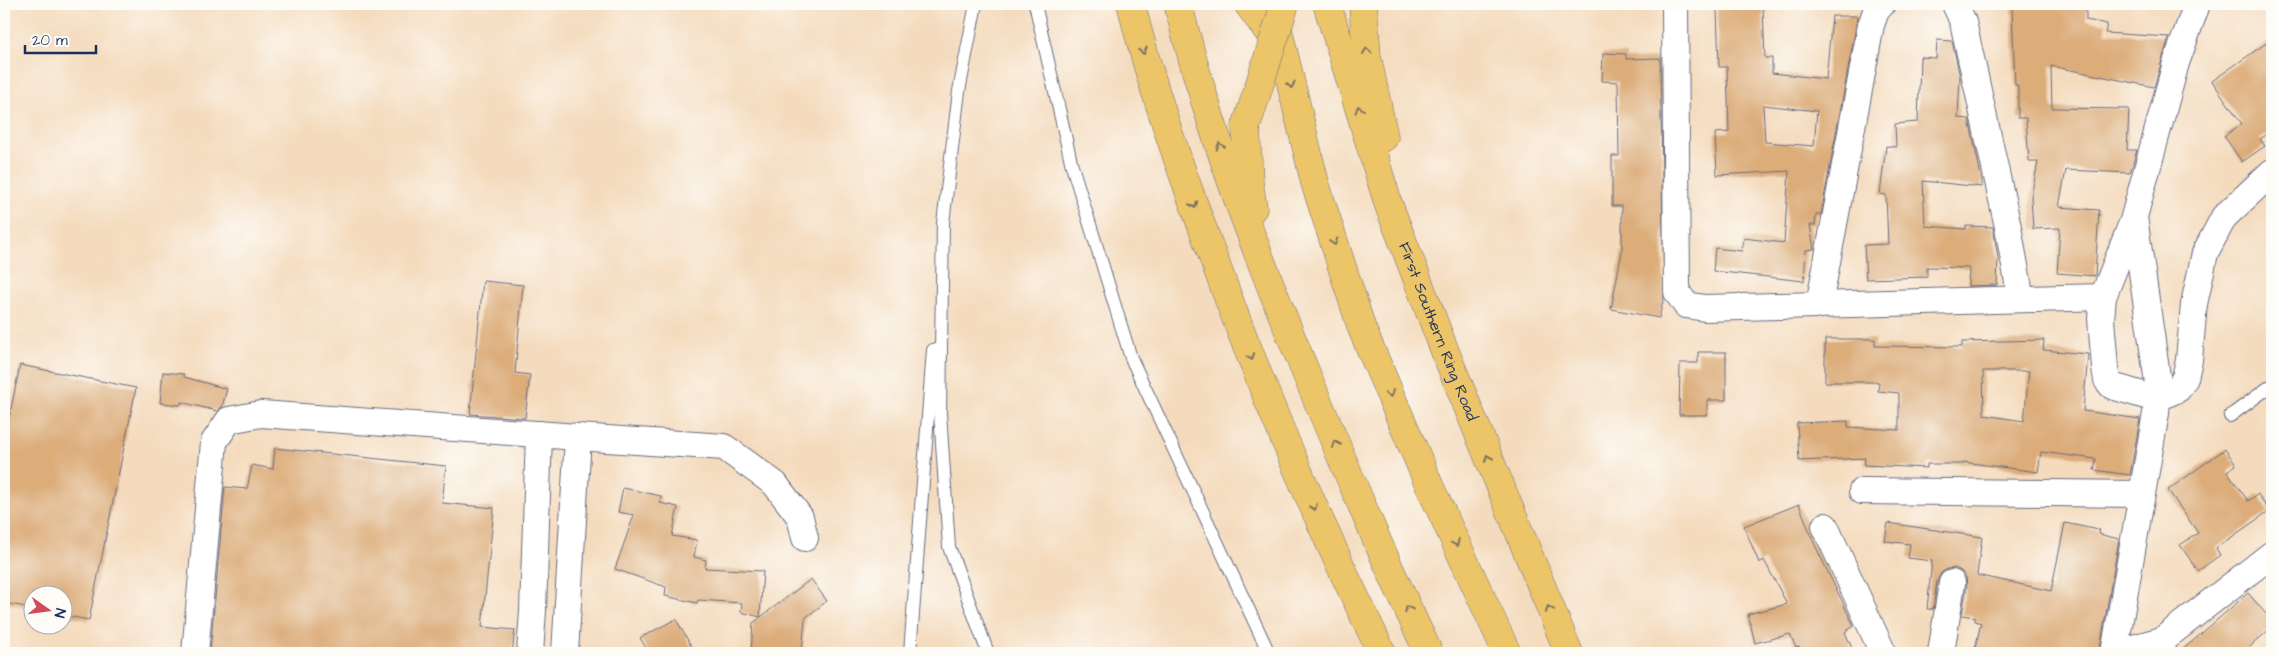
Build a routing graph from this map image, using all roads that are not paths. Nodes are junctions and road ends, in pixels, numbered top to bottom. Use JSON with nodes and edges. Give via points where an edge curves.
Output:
{"nodes":[{"id":1,"x":976,"y":4,"type":"edge"},
{"id":2,"x":1035,"y":4,"type":"edge"},
{"id":3,"x":1131,"y":4,"type":"edge"},
{"id":4,"x":1178,"y":4,"type":"edge"},
{"id":5,"x":1248,"y":4,"type":"edge"},
{"id":6,"x":1272,"y":4,"type":"edge"},
{"id":7,"x":1285,"y":4,"type":"edge"},
{"id":8,"x":1328,"y":4,"type":"edge"},
{"id":9,"x":1363,"y":4,"type":"edge"},
{"id":10,"x":1675,"y":4,"type":"edge"},
{"id":11,"x":1882,"y":4,"type":"edge"},
{"id":12,"x":1955,"y":4,"type":"edge"},
{"id":13,"x":2196,"y":4,"type":"edge"},
{"id":14,"x":1282,"y":49,"type":"junction"},
{"id":15,"x":2272,"y":172,"type":"edge"},
{"id":16,"x":1388,"y":203,"type":"junction"},
{"id":17,"x":2134,"y":217,"type":"junction"},
{"id":18,"x":943,"y":223,"type":"junction"},
{"id":19,"x":1263,"y":272,"type":"junction"},
{"id":20,"x":2103,"y":297,"type":"junction"},
{"id":21,"x":2021,"y":299,"type":"junction"},
{"id":22,"x":1819,"y":305,"type":"junction"},
{"id":23,"x":2272,"y":384,"type":"edge"},
{"id":24,"x":2156,"y":399,"type":"junction"},
{"id":25,"x":2230,"y":416,"type":"dead end"},
{"id":26,"x":538,"y":434,"type":"junction"},
{"id":27,"x":578,"y":437,"type":"junction"},
{"id":28,"x":1862,"y":491,"type":"dead end"},
{"id":29,"x":2142,"y":494,"type":"junction"},
{"id":30,"x":1825,"y":526,"type":"dead end"},
{"id":31,"x":805,"y":538,"type":"dead end"},
{"id":32,"x":2272,"y":554,"type":"edge"},
{"id":33,"x":1952,"y":583,"type":"dead end"},
{"id":34,"x":196,"y":653,"type":"edge"},
{"id":35,"x":530,"y":653,"type":"edge"},
{"id":36,"x":565,"y":653,"type":"edge"},
{"id":37,"x":910,"y":653,"type":"edge"},
{"id":38,"x":988,"y":653,"type":"edge"},
{"id":39,"x":1268,"y":653,"type":"edge"},
{"id":40,"x":1382,"y":653,"type":"edge"},
{"id":41,"x":1429,"y":653,"type":"edge"},
{"id":42,"x":1506,"y":653,"type":"edge"},
{"id":43,"x":1569,"y":653,"type":"edge"},
{"id":44,"x":1883,"y":653,"type":"edge"},
{"id":45,"x":1941,"y":653,"type":"edge"},
{"id":46,"x":2114,"y":653,"type":"edge"}],
"edges":[{"from":1,"to":18,"type":"lane","via":[[959,91]]},
{"from":2,"to":39,"type":"lane","via":[[1072,166],[1131,358]]},
{"from":3,"to":40,"type":"highway","one_way":true,"via":[[1143,54],[1224,290],[1311,501]]},
{"from":19,"to":4,"type":"highway","one_way":true,"via":[[1193,63]]},
{"from":5,"to":14,"type":"highway"},
{"from":6,"to":14,"type":"highway"},
{"from":7,"to":19,"type":"highway","bridge":true,"via":[[1246,127],[1249,183]]},
{"from":16,"to":8,"type":"highway","name":"First Southern Ring Road","one_way":true},
{"from":16,"to":9,"type":"highway","one_way":true,"via":[[1387,156],[1367,57]]},
{"from":10,"to":22,"type":"street","via":[[1678,292],[1686,305],[1705,308]]},
{"from":11,"to":22,"type":"street","via":[[1871,25]]},
{"from":12,"to":21,"type":"street","via":[[1963,22]]},
{"from":13,"to":17,"type":"street","via":[[2176,63]]},
{"from":14,"to":42,"type":"highway","one_way":true,"via":[[1315,183],[1362,330]]},
{"from":15,"to":24,"type":"street","via":[[2224,217],[2205,253],[2194,304],[2185,378],[2178,388]]},
{"from":43,"to":16,"type":"highway","name":"First Southern Ring Road","one_way":true},
{"from":17,"to":20,"type":"street"},
{"from":17,"to":24,"type":"street","via":[[2158,384]]},
{"from":18,"to":37,"type":"lane"},
{"from":18,"to":38,"type":"lane","via":[[940,413],[949,547]]},
{"from":41,"to":19,"type":"highway","one_way":true,"via":[[1372,531]]},
{"from":20,"to":21,"type":"street"},
{"from":20,"to":24,"type":"street","via":[[2101,319],[2107,380],[2112,386]]},
{"from":21,"to":22,"type":"street"},
{"from":23,"to":25,"type":"lane"},
{"from":24,"to":29,"type":"street"},
{"from":26,"to":27,"type":"street"},
{"from":26,"to":34,"type":"street","via":[[262,414],[230,420],[214,442]]},
{"from":26,"to":35,"type":"street"},
{"from":27,"to":31,"type":"street","via":[[724,447],[775,484],[800,518]]},
{"from":27,"to":36,"type":"street"},
{"from":28,"to":29,"type":"street"},
{"from":29,"to":46,"type":"street"},
{"from":30,"to":44,"type":"street"},
{"from":32,"to":46,"type":"street","via":[[2162,640]]},
{"from":33,"to":45,"type":"street"}]}
